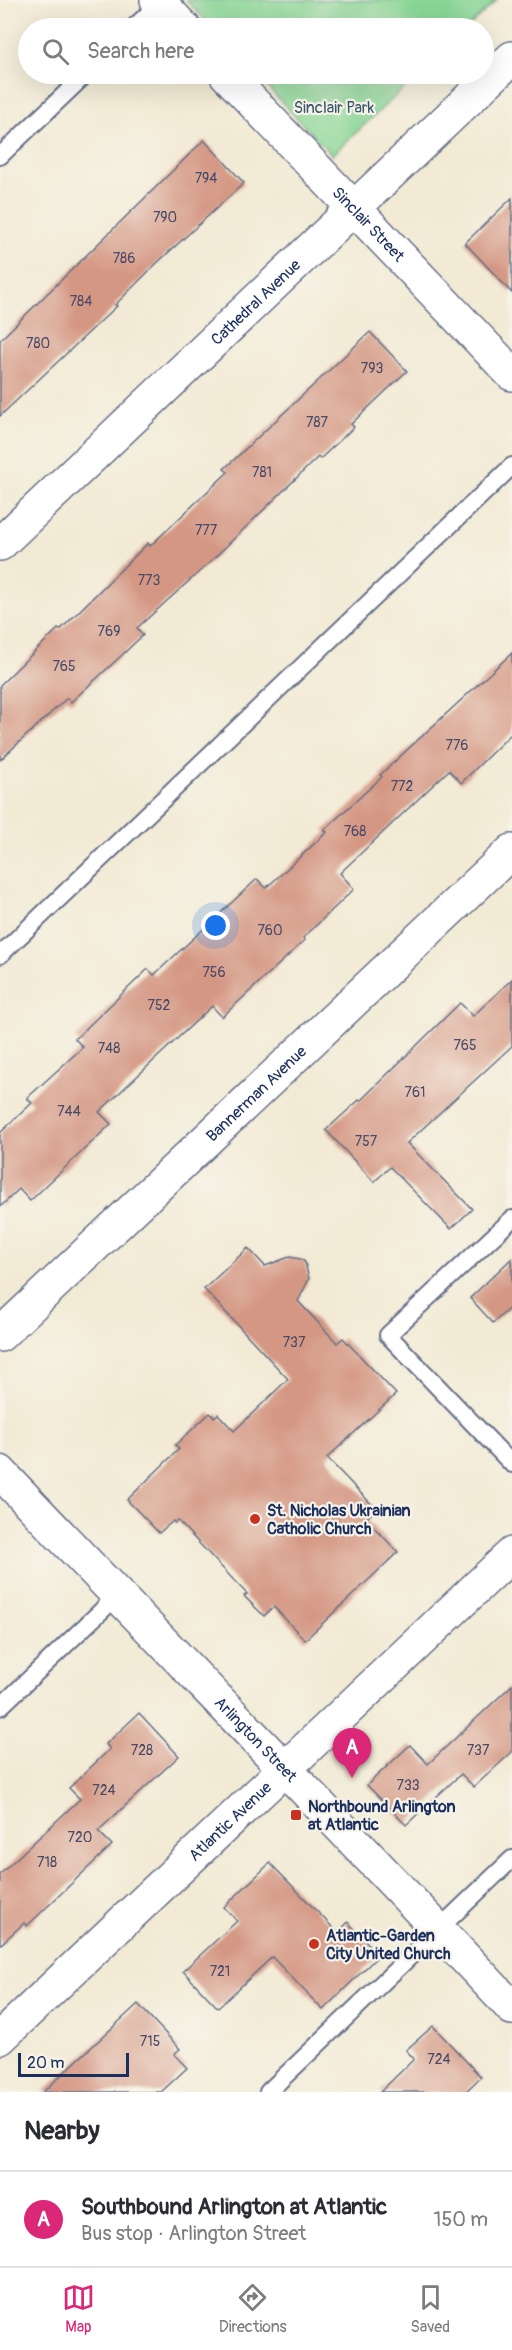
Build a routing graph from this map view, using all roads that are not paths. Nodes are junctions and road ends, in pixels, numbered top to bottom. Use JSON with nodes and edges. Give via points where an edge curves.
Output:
{"nodes":[{"id":1,"x":158,"y":2,"type":"edge"},
{"id":2,"x":143,"y":18,"type":"edge"},
{"id":3,"x":174,"y":18,"type":"edge"},
{"id":4,"x":512,"y":57,"type":"edge"},
{"id":5,"x":494,"y":74,"type":"edge"},
{"id":6,"x":76,"y":84,"type":"edge"},
{"id":7,"x":235,"y":84,"type":"edge"},
{"id":8,"x":484,"y":84,"type":"edge"},
{"id":9,"x":0,"y":156,"type":"edge"},
{"id":10,"x":353,"y":208,"type":"junction"},
{"id":11,"x":512,"y":374,"type":"edge"},
{"id":12,"x":512,"y":466,"type":"edge"},
{"id":13,"x":0,"y":544,"type":"edge"},
{"id":14,"x":512,"y":851,"type":"edge"},
{"id":15,"x":0,"y":955,"type":"edge"},
{"id":16,"x":512,"y":1219,"type":"edge"},
{"id":17,"x":0,"y":1335,"type":"edge"},
{"id":18,"x":512,"y":1464,"type":"edge"},
{"id":19,"x":0,"y":1472,"type":"edge"},
{"id":20,"x":512,"y":1554,"type":"edge"},
{"id":21,"x":117,"y":1596,"type":"junction"},
{"id":22,"x":0,"y":1707,"type":"edge"},
{"id":23,"x":286,"y":1768,"type":"junction"},
{"id":24,"x":512,"y":1859,"type":"edge"},
{"id":25,"x":439,"y":1929,"type":"junction"},
{"id":26,"x":512,"y":2007,"type":"edge"},
{"id":27,"x":0,"y":2038,"type":"edge"},
{"id":28,"x":268,"y":2092,"type":"edge"}],
"edges":[{"from":1,"to":2,"type":"lane"},
{"from":1,"to":3,"type":"street"},
{"from":4,"to":5,"type":"street","name":"Cathedral Avenue"},
{"from":6,"to":9,"type":"lane"},
{"from":7,"to":10,"type":"street","name":"Sinclair Street"},
{"from":8,"to":10,"type":"street","name":"Cathedral Avenue"},
{"from":10,"to":11,"type":"street","name":"Sinclair Street"},
{"from":10,"to":13,"type":"street","name":"Cathedral Avenue"},
{"from":12,"to":15,"type":"lane"},
{"from":14,"to":17,"type":"street","name":"Bannerman Avenue"},
{"from":16,"to":18,"type":"lane","via":[[388,1335]]},
{"from":19,"to":21,"type":"street","name":"Arlington Street"},
{"from":20,"to":23,"type":"street","name":"Atlantic Avenue"},
{"from":21,"to":22,"type":"lane"},
{"from":21,"to":23,"type":"street","name":"Arlington Street"},
{"from":23,"to":25,"type":"street","name":"Arlington Street"},
{"from":23,"to":27,"type":"street","name":"Atlantic Avenue"},
{"from":24,"to":25,"type":"lane"},
{"from":25,"to":26,"type":"street","name":"Arlington Street"},
{"from":25,"to":28,"type":"lane"}]}
